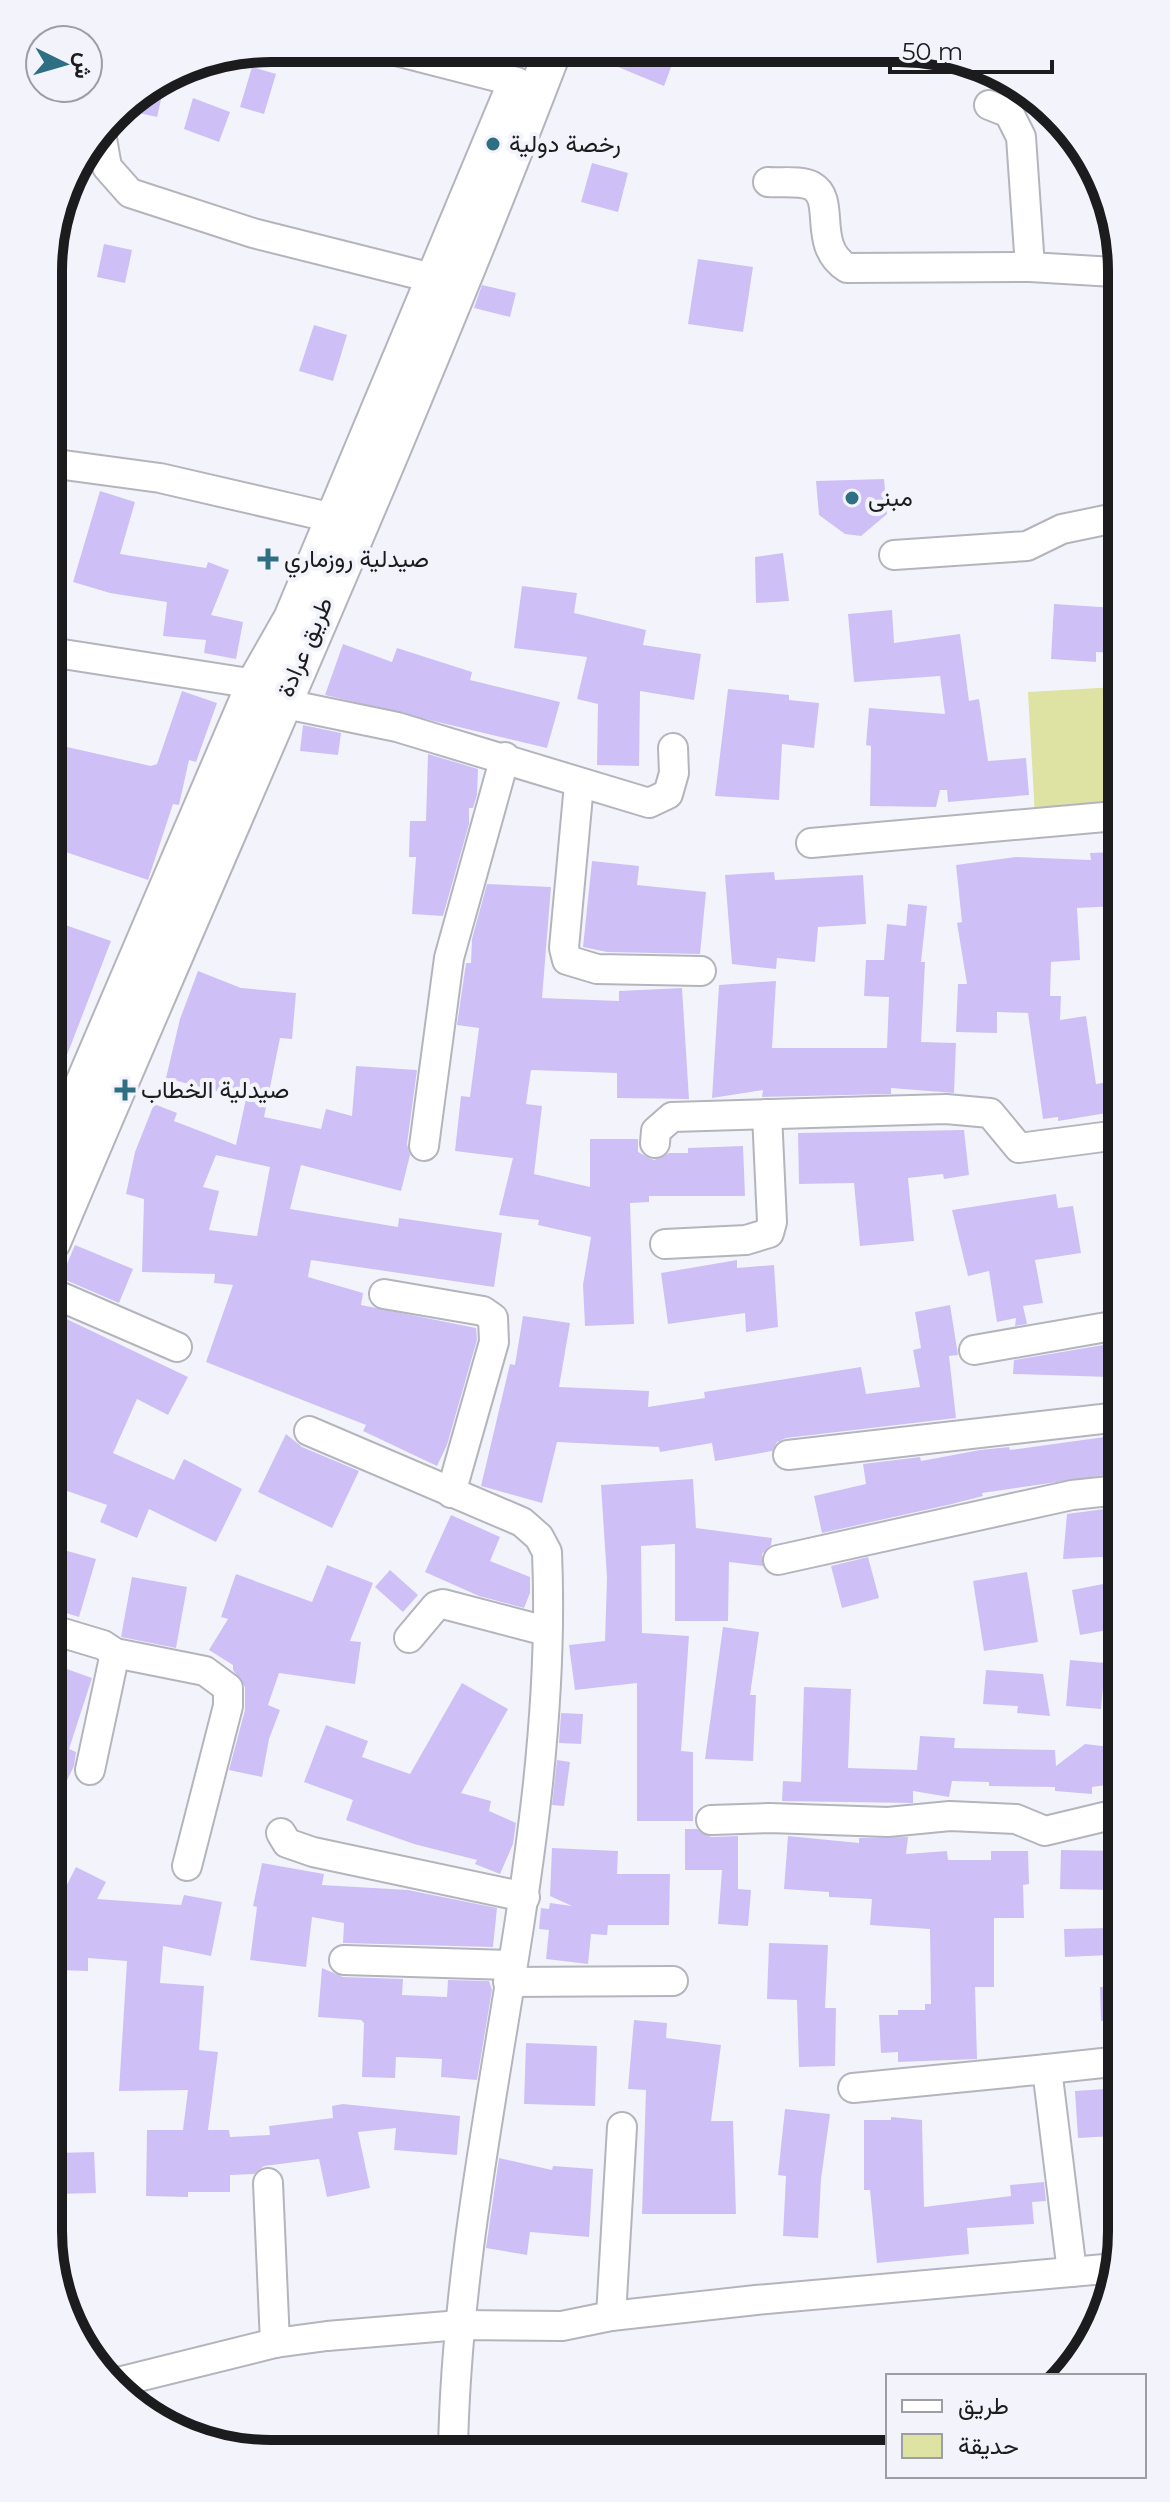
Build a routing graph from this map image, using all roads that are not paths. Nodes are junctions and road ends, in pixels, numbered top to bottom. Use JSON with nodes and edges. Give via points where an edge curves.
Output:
{"nodes":[{"id":1,"x":491,"y":62,"type":"edge"},
{"id":2,"x":548,"y":62,"type":"edge"},
{"id":3,"x":523,"y":66,"type":"edge"},
{"id":4,"x":989,"y":105,"type":"dead end"},
{"id":5,"x":103,"y":146,"type":"edge"},
{"id":6,"x":768,"y":182,"type":"dead end"},
{"id":7,"x":1030,"y":267,"type":"junction"},
{"id":8,"x":1108,"y":272,"type":"edge"},
{"id":9,"x":432,"y":278,"type":"junction"},
{"id":10,"x":62,"y":465,"type":"edge"},
{"id":11,"x":333,"y":518,"type":"junction"},
{"id":12,"x":1108,"y":519,"type":"edge"},
{"id":13,"x":894,"y":555,"type":"dead end"},
{"id":14,"x":62,"y":654,"type":"edge"},
{"id":15,"x":268,"y":694,"type":"junction"},
{"id":16,"x":673,"y":748,"type":"dead end"},
{"id":17,"x":505,"y":757,"type":"junction"},
{"id":18,"x":579,"y":784,"type":"junction"},
{"id":19,"x":1108,"y":817,"type":"edge"},
{"id":20,"x":811,"y":843,"type":"dead end"},
{"id":21,"x":701,"y":971,"type":"dead end"},
{"id":22,"x":767,"y":1114,"type":"junction"},
{"id":23,"x":1108,"y":1136,"type":"edge"},
{"id":24,"x":62,"y":1137,"type":"edge"},
{"id":25,"x":655,"y":1143,"type":"dead end"},
{"id":26,"x":424,"y":1146,"type":"dead end"},
{"id":27,"x":62,"y":1217,"type":"edge"},
{"id":28,"x":665,"y":1244,"type":"dead end"},
{"id":29,"x":384,"y":1294,"type":"dead end"},
{"id":30,"x":62,"y":1297,"type":"edge"},
{"id":31,"x":1108,"y":1327,"type":"edge"},
{"id":32,"x":177,"y":1347,"type":"dead end"},
{"id":33,"x":974,"y":1350,"type":"dead end"},
{"id":34,"x":1108,"y":1418,"type":"edge"},
{"id":35,"x":309,"y":1431,"type":"dead end"},
{"id":36,"x":788,"y":1455,"type":"dead end"},
{"id":37,"x":1108,"y":1491,"type":"edge"},
{"id":38,"x":451,"y":1493,"type":"junction"},
{"id":39,"x":778,"y":1560,"type":"dead end"},
{"id":40,"x":546,"y":1631,"type":"junction"},
{"id":41,"x":62,"y":1633,"type":"edge"},
{"id":42,"x":409,"y":1638,"type":"dead end"},
{"id":43,"x":115,"y":1653,"type":"junction"},
{"id":44,"x":90,"y":1770,"type":"dead end"},
{"id":45,"x":1108,"y":1816,"type":"edge"},
{"id":46,"x":711,"y":1820,"type":"dead end"},
{"id":47,"x":281,"y":1833,"type":"dead end"},
{"id":48,"x":187,"y":1866,"type":"dead end"},
{"id":49,"x":525,"y":1897,"type":"junction"},
{"id":50,"x":344,"y":1960,"type":"dead end"},
{"id":51,"x":509,"y":1974,"type":"junction"},
{"id":52,"x":673,"y":1981,"type":"dead end"},
{"id":53,"x":1108,"y":2062,"type":"edge"},
{"id":54,"x":1047,"y":2069,"type":"junction"},
{"id":55,"x":853,"y":2088,"type":"dead end"},
{"id":56,"x":622,"y":2127,"type":"dead end"},
{"id":57,"x":268,"y":2183,"type":"dead end"},
{"id":58,"x":1104,"y":2269,"type":"edge"},
{"id":59,"x":1072,"y":2272,"type":"junction"},
{"id":60,"x":611,"y":2316,"type":"junction"},
{"id":61,"x":460,"y":2325,"type":"junction"},
{"id":62,"x":275,"y":2343,"type":"junction"},
{"id":63,"x":125,"y":2380,"type":"edge"},
{"id":64,"x":453,"y":2440,"type":"edge"}],
"edges":[{"from":1,"to":3,"type":"street"},
{"from":2,"to":15,"type":"main road","name":"طريق عرادة","via":[[511,160]]},
{"from":3,"to":9,"type":"main road","name":"طريق عرادة"},
{"from":4,"to":7,"type":"street","via":[[1009,113],[1021,137]]},
{"from":5,"to":9,"type":"street","via":[[107,167],[130,193],[253,233]]},
{"from":6,"to":7,"type":"street","via":[[808,184],[817,190],[825,208],[827,246],[847,268]]},
{"from":7,"to":8,"type":"street"},
{"from":9,"to":11,"type":"main road","name":"طريق عرادة"},
{"from":10,"to":11,"type":"street","via":[[160,478]]},
{"from":11,"to":15,"type":"main road","name":"طريق عرادة"},
{"from":12,"to":13,"type":"street","via":[[1062,529],[1027,546]]},
{"from":14,"to":15,"type":"street"},
{"from":15,"to":17,"type":"street"},
{"from":15,"to":24,"type":"main road"},
{"from":15,"to":27,"type":"main road","name":"طريق عرادة"},
{"from":16,"to":18,"type":"street","via":[[672,785],[660,800],[649,803]]},
{"from":17,"to":18,"type":"street"},
{"from":17,"to":26,"type":"street","via":[[449,958]]},
{"from":18,"to":21,"type":"street","via":[[567,960],[597,969]]},
{"from":19,"to":20,"type":"street"},
{"from":22,"to":23,"type":"street","via":[[973,1109],[990,1113],[1019,1148]]},
{"from":22,"to":25,"type":"street","via":[[672,1117],[656,1131]]},
{"from":22,"to":28,"type":"street","via":[[769,1233],[746,1240]]},
{"from":29,"to":38,"type":"street","via":[[483,1311],[493,1318],[494,1342]]},
{"from":30,"to":32,"type":"street"},
{"from":31,"to":33,"type":"street"},
{"from":34,"to":36,"type":"street"},
{"from":35,"to":38,"type":"street"},
{"from":37,"to":39,"type":"street"},
{"from":38,"to":40,"type":"street","via":[[522,1522],[539,1537],[547,1552]]},
{"from":40,"to":42,"type":"street","via":[[443,1604]]},
{"from":40,"to":49,"type":"street","via":[[536,1823]]},
{"from":41,"to":43,"type":"street"},
{"from":43,"to":44,"type":"street"},
{"from":43,"to":48,"type":"street","via":[[205,1671],[228,1688],[228,1706]]},
{"from":45,"to":46,"type":"street","via":[[1045,1831],[1016,1819],[950,1816],[888,1822]]},
{"from":47,"to":49,"type":"street","via":[[287,1843],[313,1852]]},
{"from":49,"to":51,"type":"street"},
{"from":50,"to":51,"type":"street"},
{"from":51,"to":52,"type":"street"},
{"from":51,"to":61,"type":"street"},
{"from":53,"to":54,"type":"street"},
{"from":54,"to":55,"type":"street"},
{"from":54,"to":59,"type":"street"},
{"from":56,"to":60,"type":"street"},
{"from":57,"to":62,"type":"street"},
{"from":58,"to":59,"type":"street"},
{"from":59,"to":60,"type":"street"},
{"from":60,"to":61,"type":"street","via":[[562,2326]]},
{"from":61,"to":62,"type":"street"},
{"from":61,"to":64,"type":"street"},
{"from":62,"to":63,"type":"street"}]}
